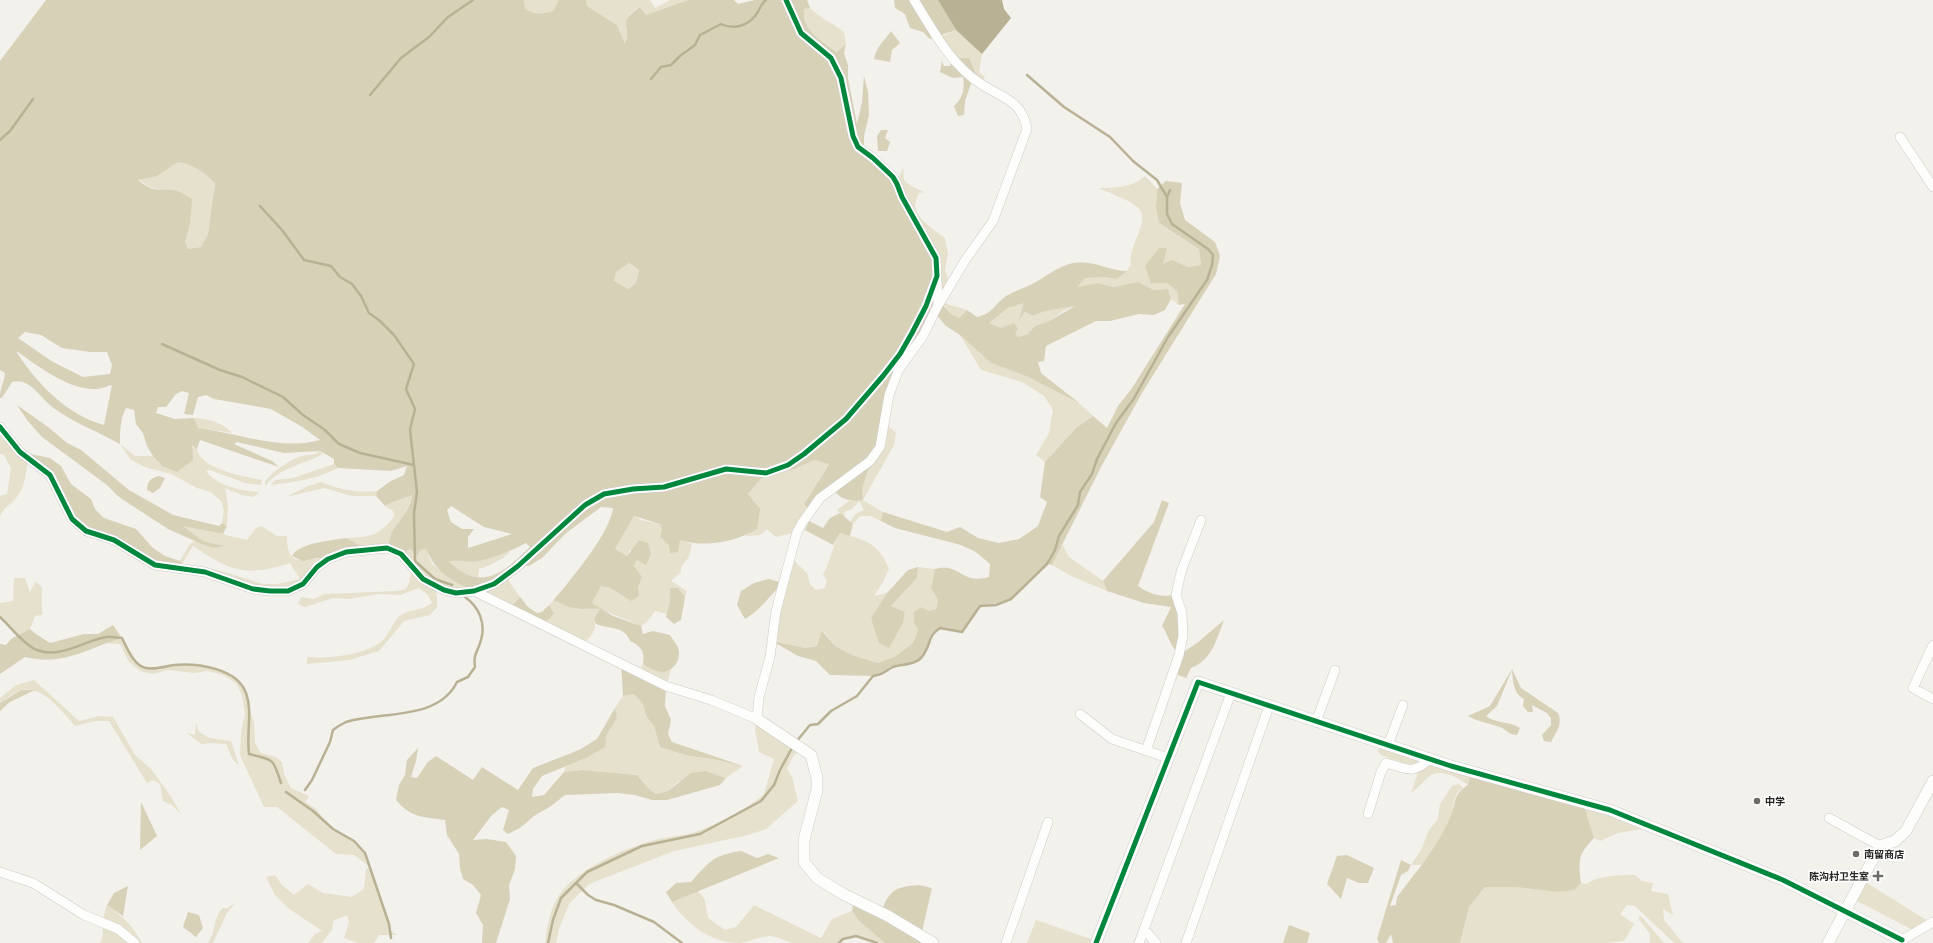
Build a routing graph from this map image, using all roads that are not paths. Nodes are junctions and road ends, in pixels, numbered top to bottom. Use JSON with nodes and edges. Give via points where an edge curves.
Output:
{"nodes":[{"id":1,"x":786,"y":0,"type":"edge"},
{"id":2,"x":914,"y":0,"type":"edge"},
{"id":3,"x":1900,"y":137,"type":"dead end"},
{"id":4,"x":1933,"y":187,"type":"edge"},
{"id":5,"x":937,"y":276,"type":"junction"},
{"id":6,"x":938,"y":305,"type":"junction"},
{"id":7,"x":0,"y":427,"type":"edge"},
{"id":8,"x":1201,"y":520,"type":"dead end"},
{"id":9,"x":474,"y":592,"type":"junction"},
{"id":10,"x":1933,"y":645,"type":"edge"},
{"id":11,"x":1335,"y":670,"type":"dead end"},
{"id":12,"x":1231,"y":693,"type":"junction"},
{"id":13,"x":1933,"y":699,"type":"edge"},
{"id":14,"x":1403,"y":705,"type":"dead end"},
{"id":15,"x":1269,"y":706,"type":"junction"},
{"id":16,"x":1080,"y":714,"type":"dead end"},
{"id":17,"x":757,"y":720,"type":"junction"},
{"id":18,"x":1316,"y":722,"type":"junction"},
{"id":19,"x":1388,"y":746,"type":"junction"},
{"id":20,"x":1146,"y":751,"type":"junction"},
{"id":21,"x":1168,"y":758,"type":"junction"},
{"id":22,"x":1430,"y":759,"type":"junction"},
{"id":23,"x":1933,"y":781,"type":"edge"},
{"id":24,"x":1368,"y":814,"type":"dead end"},
{"id":25,"x":1829,"y":818,"type":"dead end"},
{"id":26,"x":1048,"y":822,"type":"dead end"},
{"id":27,"x":1880,"y":846,"type":"junction"},
{"id":28,"x":0,"y":872,"type":"edge"},
{"id":29,"x":1846,"y":911,"type":"junction"},
{"id":30,"x":1933,"y":922,"type":"edge"},
{"id":31,"x":1144,"y":930,"type":"junction"},
{"id":32,"x":1899,"y":941,"type":"edge"},
{"id":33,"x":135,"y":943,"type":"edge"},
{"id":34,"x":933,"y":943,"type":"edge"},
{"id":35,"x":1006,"y":943,"type":"edge"},
{"id":36,"x":1096,"y":943,"type":"edge"},
{"id":37,"x":1139,"y":943,"type":"edge"},
{"id":38,"x":1156,"y":943,"type":"edge"},
{"id":39,"x":1186,"y":943,"type":"edge"},
{"id":40,"x":1828,"y":943,"type":"edge"}],
"edges":[{"from":1,"to":5,"type":"street","via":[[801,33],[831,58],[841,78],[847,112],[858,147],[873,158],[897,184],[902,198],[936,258]]},
{"from":2,"to":6,"type":"street","via":[[948,53],[964,71],[981,84],[1018,106],[1025,118],[1027,129],[993,221]]},
{"from":3,"to":4,"type":"street"},
{"from":5,"to":6,"type":"street"},
{"from":5,"to":9,"type":"street","via":[[926,306],[900,354],[846,419],[788,465],[766,473],[726,469],[664,487],[604,494],[585,505],[518,566],[494,584]]},
{"from":6,"to":17,"type":"street","via":[[919,342],[899,369],[889,395],[880,447],[870,461],[820,498],[797,532],[776,611],[770,656],[758,696]]},
{"from":7,"to":9,"type":"street","via":[[20,452],[50,475],[72,519],[86,531],[114,540],[155,565],[205,572],[253,589],[288,591],[303,584],[316,567],[334,557],[346,552],[387,548],[401,554],[423,579],[444,590]]},
{"from":8,"to":20,"type":"street","via":[[1181,572],[1176,595],[1182,613],[1183,636],[1179,655]]},
{"from":9,"to":17,"type":"street","via":[[666,686],[724,705]]},
{"from":10,"to":13,"type":"street","via":[[1914,688]]},
{"from":11,"to":18,"type":"street"},
{"from":12,"to":15,"type":"street"},
{"from":12,"to":21,"type":"street","via":[[1198,682]]},
{"from":12,"to":31,"type":"street"},
{"from":14,"to":19,"type":"street"},
{"from":15,"to":18,"type":"street"},
{"from":15,"to":39,"type":"street"},
{"from":16,"to":20,"type":"street","via":[[1112,739]]},
{"from":17,"to":34,"type":"street","via":[[810,755],[817,778],[817,790],[804,840],[804,862],[817,878]]},
{"from":18,"to":19,"type":"street"},
{"from":19,"to":22,"type":"street"},
{"from":20,"to":21,"type":"street"},
{"from":21,"to":36,"type":"street"},
{"from":22,"to":24,"type":"street","via":[[1419,769],[1410,770],[1386,763]]},
{"from":22,"to":29,"type":"street","via":[[1610,810],[1783,880]]},
{"from":23,"to":27,"type":"street","via":[[1906,831],[1895,841]]},
{"from":25,"to":27,"type":"street"},
{"from":26,"to":35,"type":"street"},
{"from":27,"to":29,"type":"street"},
{"from":28,"to":33,"type":"street","via":[[33,883],[84,915],[118,929]]},
{"from":29,"to":32,"type":"street"},
{"from":29,"to":40,"type":"street"},
{"from":30,"to":32,"type":"street"},
{"from":31,"to":37,"type":"street"},
{"from":31,"to":38,"type":"street"}]}
